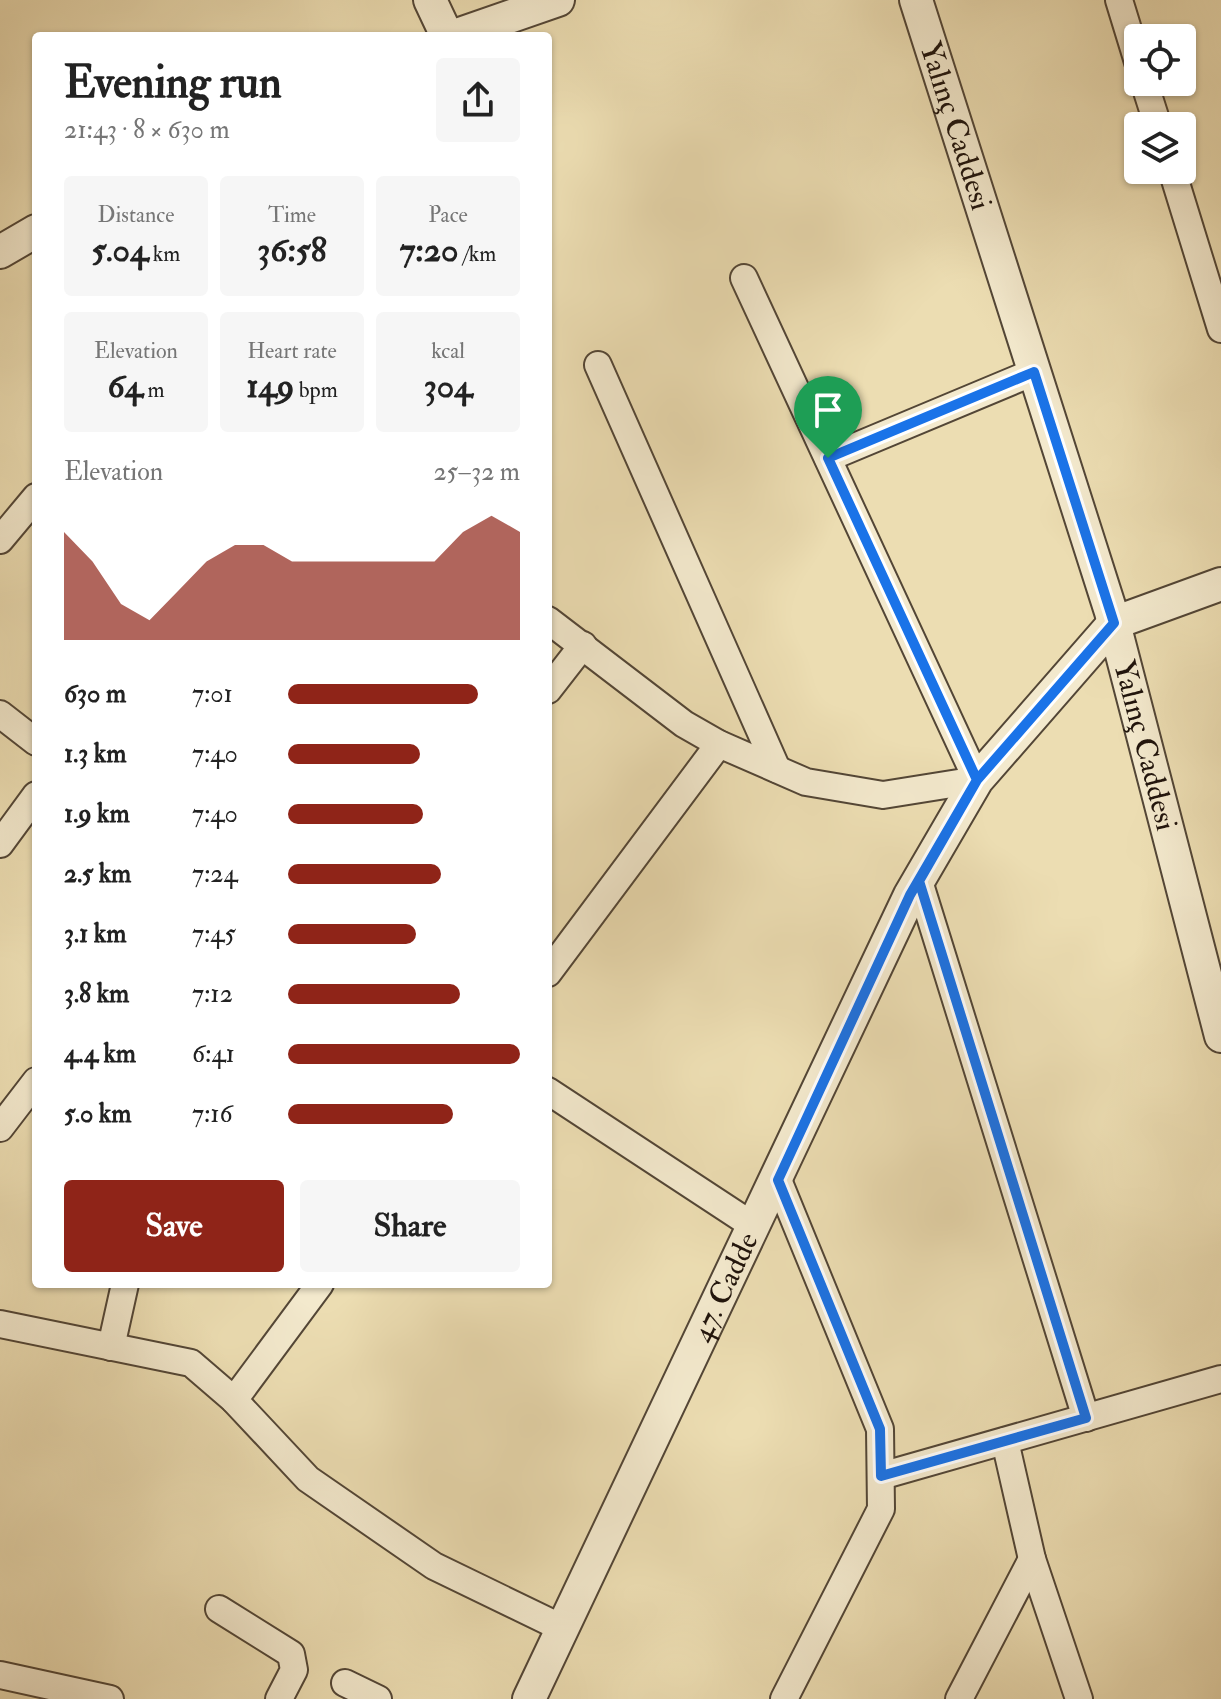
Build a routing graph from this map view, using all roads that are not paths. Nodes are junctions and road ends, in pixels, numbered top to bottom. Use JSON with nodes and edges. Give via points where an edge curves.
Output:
{"nodes":[{"id":1,"x":430,"y":0,"type":"edge"},
{"id":2,"x":558,"y":0,"type":"edge"},
{"id":3,"x":916,"y":0,"type":"edge"},
{"id":4,"x":1119,"y":0,"type":"edge"},
{"id":5,"x":1126,"y":24,"type":"edge"},
{"id":6,"x":445,"y":32,"type":"edge"},
{"id":7,"x":466,"y":32,"type":"edge"},
{"id":8,"x":1176,"y":184,"type":"edge"},
{"id":9,"x":32,"y":233,"type":"edge"},
{"id":10,"x":0,"y":252,"type":"edge"},
{"id":11,"x":744,"y":278,"type":"dead end"},
{"id":12,"x":1221,"y":329,"type":"edge"},
{"id":13,"x":598,"y":365,"type":"dead end"},
{"id":14,"x":1034,"y":372,"type":"junction"},
{"id":15,"x":828,"y":458,"type":"junction"},
{"id":16,"x":32,"y":502,"type":"edge"},
{"id":17,"x":0,"y":540,"type":"edge"},
{"id":18,"x":1221,"y":584,"type":"edge"},
{"id":19,"x":552,"y":623,"type":"edge"},
{"id":20,"x":1114,"y":623,"type":"junction"},
{"id":21,"x":583,"y":645,"type":"junction"},
{"id":22,"x":552,"y":685,"type":"edge"},
{"id":23,"x":0,"y":714,"type":"edge"},
{"id":24,"x":32,"y":739,"type":"edge"},
{"id":25,"x":719,"y":744,"type":"junction"},
{"id":26,"x":777,"y":769,"type":"junction"},
{"id":27,"x":977,"y":780,"type":"junction"},
{"id":28,"x":32,"y":800,"type":"edge"},
{"id":29,"x":0,"y":844,"type":"edge"},
{"id":30,"x":919,"y":881,"type":"junction"},
{"id":31,"x":552,"y":968,"type":"edge"},
{"id":32,"x":1221,"y":1036,"type":"edge"},
{"id":33,"x":32,"y":1086,"type":"edge"},
{"id":34,"x":552,"y":1094,"type":"edge"},
{"id":35,"x":0,"y":1128,"type":"edge"},
{"id":36,"x":778,"y":1180,"type":"junction"},
{"id":37,"x":755,"y":1227,"type":"junction"},
{"id":38,"x":124,"y":1288,"type":"edge"},
{"id":39,"x":317,"y":1288,"type":"edge"},
{"id":40,"x":0,"y":1324,"type":"edge"},
{"id":41,"x":111,"y":1347,"type":"junction"},
{"id":42,"x":1221,"y":1379,"type":"edge"},
{"id":43,"x":234,"y":1400,"type":"junction"},
{"id":44,"x":1086,"y":1418,"type":"junction"},
{"id":45,"x":1005,"y":1441,"type":"junction"},
{"id":46,"x":881,"y":1476,"type":"junction"},
{"id":47,"x":1032,"y":1559,"type":"junction"},
{"id":48,"x":219,"y":1609,"type":"dead end"},
{"id":49,"x":562,"y":1628,"type":"junction"},
{"id":50,"x":0,"y":1675,"type":"edge"},
{"id":51,"x":345,"y":1683,"type":"dead end"},
{"id":52,"x":110,"y":1699,"type":"edge"},
{"id":53,"x":279,"y":1699,"type":"edge"},
{"id":54,"x":378,"y":1699,"type":"edge"},
{"id":55,"x":529,"y":1699,"type":"edge"},
{"id":56,"x":784,"y":1699,"type":"edge"},
{"id":57,"x":959,"y":1699,"type":"edge"},
{"id":58,"x":1079,"y":1699,"type":"edge"}],
"edges":[{"from":1,"to":6,"type":"street"},
{"from":2,"to":7,"type":"street"},
{"from":3,"to":14,"type":"street","name":"Yalınç Caddesi"},
{"from":4,"to":5,"type":"street"},
{"from":8,"to":12,"type":"street"},
{"from":9,"to":10,"type":"street"},
{"from":11,"to":15,"type":"street"},
{"from":13,"to":26,"type":"street"},
{"from":14,"to":15,"type":"street"},
{"from":14,"to":20,"type":"street","name":"Yalınç Caddesi"},
{"from":15,"to":27,"type":"street"},
{"from":16,"to":17,"type":"street"},
{"from":18,"to":20,"type":"street","name":"47. Cadde"},
{"from":19,"to":21,"type":"street"},
{"from":20,"to":27,"type":"street","name":"47. Cadde"},
{"from":20,"to":32,"type":"street","name":"Yalınç Caddesi"},
{"from":21,"to":22,"type":"street"},
{"from":21,"to":25,"type":"street","via":[[684,724]]},
{"from":23,"to":24,"type":"street"},
{"from":25,"to":26,"type":"street"},
{"from":25,"to":31,"type":"street"},
{"from":26,"to":27,"type":"street","via":[[806,782],[883,795]]},
{"from":27,"to":30,"type":"street","name":"47. Cadde"},
{"from":28,"to":29,"type":"street"},
{"from":30,"to":36,"type":"street","name":"47. Cadde"},
{"from":30,"to":44,"type":"street"},
{"from":33,"to":35,"type":"street"},
{"from":34,"to":37,"type":"street"},
{"from":36,"to":37,"type":"street","name":"47. Cadde"},
{"from":36,"to":46,"type":"street","via":[[880,1429]]},
{"from":37,"to":49,"type":"street","name":"47. Cadde"},
{"from":38,"to":41,"type":"street"},
{"from":39,"to":43,"type":"street"},
{"from":40,"to":41,"type":"street"},
{"from":41,"to":43,"type":"street","via":[[191,1363]]},
{"from":42,"to":44,"type":"street"},
{"from":43,"to":49,"type":"street","via":[[308,1479],[408,1549]]},
{"from":44,"to":45,"type":"street"},
{"from":45,"to":46,"type":"street"},
{"from":45,"to":47,"type":"street"},
{"from":46,"to":56,"type":"street","via":[[881,1509]]},
{"from":47,"to":57,"type":"street"},
{"from":47,"to":58,"type":"street"},
{"from":48,"to":53,"type":"street","via":[[291,1654],[294,1670]]},
{"from":49,"to":55,"type":"street","name":"47. Cadde"},
{"from":50,"to":52,"type":"street"},
{"from":51,"to":54,"type":"street"}]}
